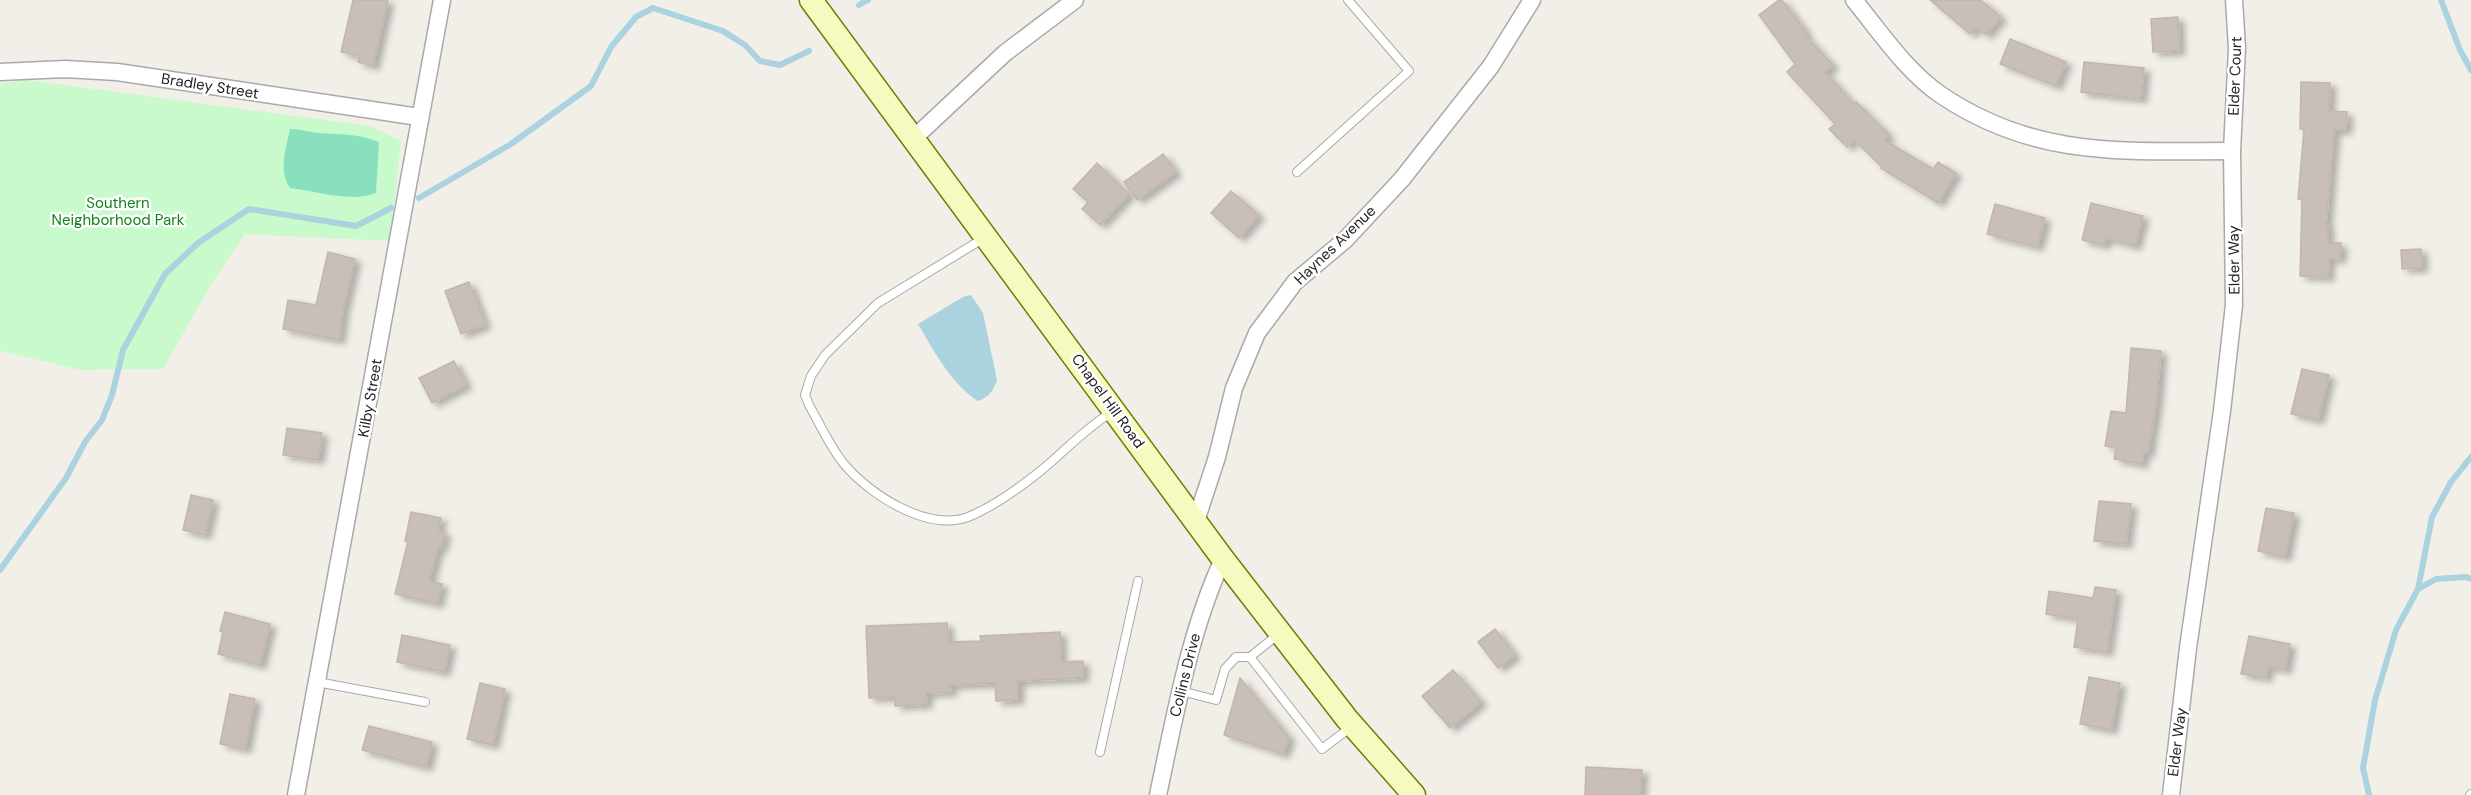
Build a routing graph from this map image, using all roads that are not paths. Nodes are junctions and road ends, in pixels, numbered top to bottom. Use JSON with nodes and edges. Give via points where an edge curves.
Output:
{"nodes":[{"id":1,"x":442,"y":0,"type":"edge"},
{"id":2,"x":811,"y":0,"type":"edge"},
{"id":3,"x":1075,"y":0,"type":"edge"},
{"id":4,"x":1348,"y":0,"type":"edge"},
{"id":5,"x":1532,"y":0,"type":"edge"},
{"id":6,"x":1854,"y":0,"type":"edge"},
{"id":7,"x":2234,"y":0,"type":"edge"},
{"id":8,"x":0,"y":72,"type":"edge"},
{"id":9,"x":419,"y":117,"type":"junction"},
{"id":10,"x":914,"y":138,"type":"junction"},
{"id":11,"x":2232,"y":151,"type":"junction"},
{"id":12,"x":1297,"y":172,"type":"dead end"},
{"id":13,"x":987,"y":236,"type":"junction"},
{"id":14,"x":1115,"y":410,"type":"junction"},
{"id":15,"x":1196,"y":521,"type":"junction"},
{"id":16,"x":1223,"y":559,"type":"junction"},
{"id":17,"x":1138,"y":581,"type":"dead end"},
{"id":18,"x":1280,"y":633,"type":"junction"},
{"id":19,"x":1250,"y":657,"type":"junction"},
{"id":20,"x":317,"y":682,"type":"junction"},
{"id":21,"x":1181,"y":691,"type":"junction"},
{"id":22,"x":425,"y":702,"type":"dead end"},
{"id":23,"x":1352,"y":725,"type":"junction"},
{"id":24,"x":1100,"y":752,"type":"dead end"},
{"id":25,"x":296,"y":795,"type":"edge"},
{"id":26,"x":1158,"y":795,"type":"edge"},
{"id":27,"x":1414,"y":795,"type":"edge"},
{"id":28,"x":2171,"y":795,"type":"edge"}],
"edges":[{"from":1,"to":9,"type":"street","name":"Kilby Street"},
{"from":2,"to":10,"type":"main road","name":"Chapel Hill Road"},
{"from":3,"to":10,"type":"street","via":[[1005,53]]},
{"from":4,"to":12,"type":"lane","via":[[1409,71]]},
{"from":5,"to":15,"type":"street","name":"Haynes Avenue","via":[[1491,66],[1402,178],[1344,240],[1295,282],[1257,333],[1234,388]]},
{"from":6,"to":11,"type":"street","via":[[1912,69],[1939,94],[1993,124],[2031,139],[2078,148]]},
{"from":7,"to":11,"type":"street","name":"Elder Court","via":[[2237,48]]},
{"from":8,"to":9,"type":"street","name":"Bradley Street","via":[[117,72]]},
{"from":9,"to":20,"type":"street","name":"Kilby Street"},
{"from":10,"to":13,"type":"main road","name":"Chapel Hill Road"},
{"from":11,"to":28,"type":"street","name":"Elder Way","via":[[2234,305]]},
{"from":13,"to":14,"type":"main road","name":"Chapel Hill Road"},
{"from":13,"to":14,"type":"lane","via":[[878,303],[825,355],[811,376],[805,395],[843,463],[888,501],[917,515],[934,520],[967,517],[1038,473],[1077,437]]},
{"from":14,"to":15,"type":"main road","name":"Chapel Hill Road"},
{"from":15,"to":16,"type":"main road","name":"Chapel Hill Road"},
{"from":16,"to":18,"type":"main road","name":"Chapel Hill Road"},
{"from":16,"to":21,"type":"street","name":"Collins Drive","via":[[1205,598]]},
{"from":17,"to":24,"type":"lane"},
{"from":18,"to":19,"type":"lane"},
{"from":18,"to":23,"type":"main road","name":"Chapel Hill Road"},
{"from":19,"to":21,"type":"lane","via":[[1236,657],[1225,669],[1216,700]]},
{"from":19,"to":23,"type":"lane","via":[[1322,749]]},
{"from":20,"to":22,"type":"lane"},
{"from":20,"to":25,"type":"street","name":"Kilby Street"},
{"from":21,"to":26,"type":"street","name":"Collins Drive"},
{"from":23,"to":27,"type":"main road","name":"Chapel Hill Road"}]}
